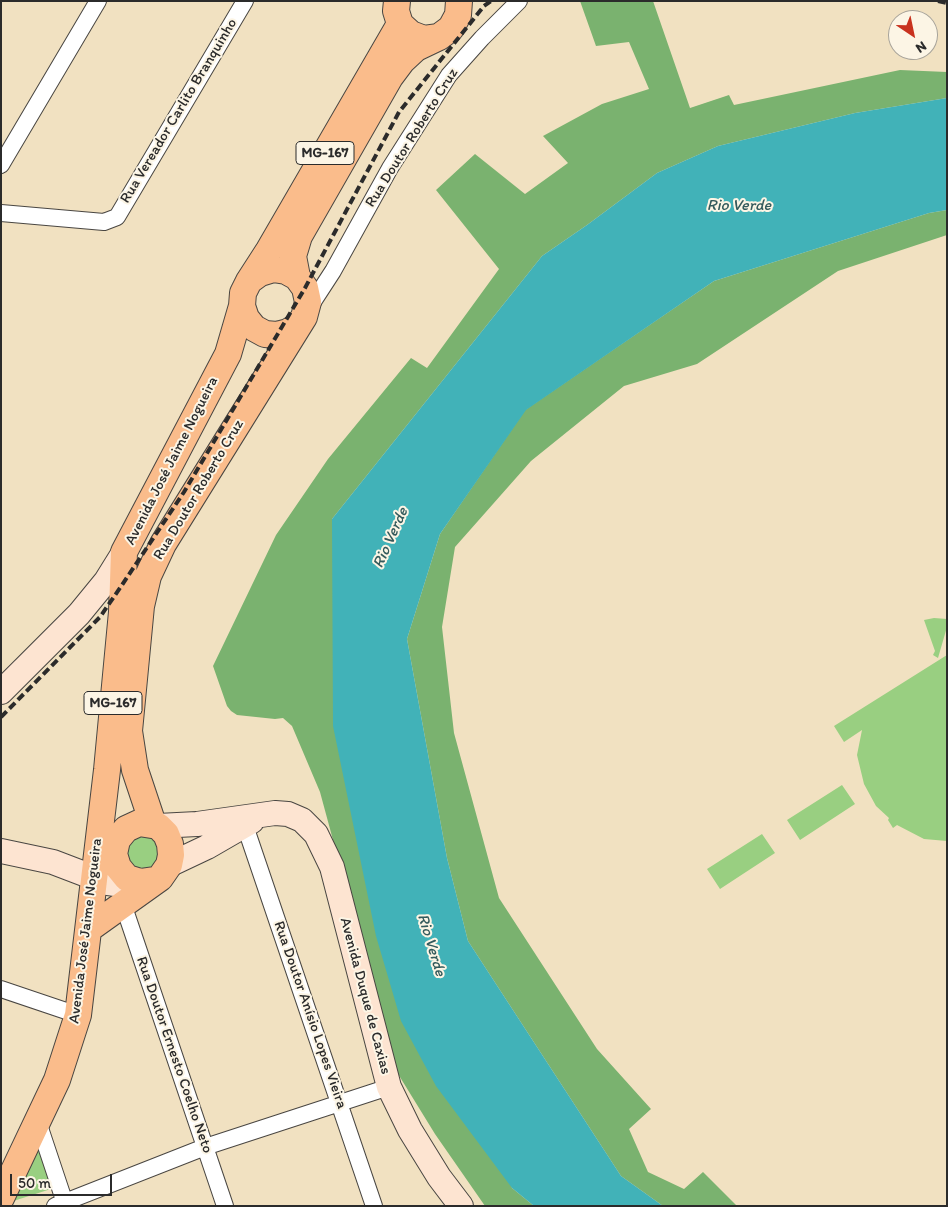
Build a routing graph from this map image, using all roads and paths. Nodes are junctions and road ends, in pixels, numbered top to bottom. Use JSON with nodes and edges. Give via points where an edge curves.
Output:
{"nodes":[{"id":1,"x":98,"y":1,"type":"edge"},
{"id":2,"x":245,"y":1,"type":"edge"},
{"id":3,"x":519,"y":1,"type":"edge"},
{"id":4,"x":461,"y":4,"type":"edge"},
{"id":5,"x":396,"y":9,"type":"edge"},
{"id":6,"x":439,"y":36,"type":"junction"},
{"id":7,"x":1,"y":165,"type":"edge"},
{"id":8,"x":1,"y":213,"type":"edge"},
{"id":9,"x":297,"y":277,"type":"junction"},
{"id":10,"x":249,"y":281,"type":"junction"},
{"id":11,"x":242,"y":306,"type":"junction"},
{"id":12,"x":305,"y":315,"type":"junction"},
{"id":13,"x":124,"y":552,"type":"junction"},
{"id":14,"x":1,"y":692,"type":"edge"},
{"id":15,"x":249,"y":819,"type":"junction"},
{"id":16,"x":156,"y":825,"type":"junction"},
{"id":17,"x":1,"y":851,"type":"edge"},
{"id":18,"x":103,"y":857,"type":"junction"},
{"id":19,"x":154,"y":876,"type":"junction"},
{"id":20,"x":123,"y":904,"type":"junction"},
{"id":21,"x":90,"y":928,"type":"junction"},
{"id":22,"x":1,"y":989,"type":"edge"},
{"id":23,"x":78,"y":1015,"type":"junction"},
{"id":24,"x":389,"y":1087,"type":"junction"},
{"id":25,"x":340,"y":1103,"type":"junction"},
{"id":26,"x":37,"y":1119,"type":"junction"},
{"id":27,"x":205,"y":1147,"type":"junction"},
{"id":28,"x":1,"y":1198,"type":"edge"},
{"id":29,"x":62,"y":1205,"type":"edge"},
{"id":30,"x":224,"y":1206,"type":"edge"},
{"id":31,"x":374,"y":1206,"type":"edge"},
{"id":32,"x":461,"y":1206,"type":"edge"}],
"edges":[{"from":1,"to":7,"type":"street"},
{"from":2,"to":8,"type":"street","name":"Rua Vereador Carlito Branquinho","via":[[117,217],[104,222]]},
{"from":3,"to":12,"type":"street","name":"Rua Doutor Roberto Cruz","via":[[449,76],[390,168]]},
{"from":4,"to":6,"type":"main road","via":[[451,28]]},
{"from":5,"to":6,"type":"main road","via":[[410,34],[424,39]]},
{"from":5,"to":10,"type":"main road","name":"Avenida José Jaime Nogueira","number":"MG-167"},
{"from":6,"to":9,"type":"main road","number":"MG-167","via":[[416,48],[390,77],[299,236],[294,256]]},
{"from":9,"to":10,"type":"main road","via":[[286,270],[273,269],[260,272]]},
{"from":9,"to":12,"type":"main road","number":"MG-167","via":[[305,288],[308,302]]},
{"from":10,"to":11,"type":"main road","name":"Avenida José Jaime Nogueira","number":"MG-167","via":[[243,293]]},
{"from":11,"to":12,"type":"main road","via":[[246,318],[264,334],[288,332],[298,326]]},
{"from":11,"to":13,"type":"main road","name":"Avenida José Jaime Nogueira","number":"MG-167","via":[[228,354]]},
{"from":12,"to":16,"type":"main road","name":"Rua Doutor Roberto Cruz","via":[[163,544],[148,576],[141,606],[129,732],[135,770]]},
{"from":13,"to":14,"type":"main road","via":[[79,614]]},
{"from":13,"to":18,"type":"main road","name":"Avenida José Jaime Nogueira","number":"MG-167"},
{"from":15,"to":16,"type":"main road","name":"Avenida Duque de Caxias"},
{"from":15,"to":19,"type":"main road","name":"Avenida Duque de Caxias"},
{"from":15,"to":24,"type":"main road","name":"Avenida Duque de Caxias","via":[[275,813],[288,814],[302,820],[326,851]]},
{"from":15,"to":25,"type":"street","name":"Rua Doutor Anísio Lopes Vieira"},
{"from":16,"to":18,"type":"main road","name":"Avenida Duque de Caxias","via":[[139,823],[126,829]]},
{"from":16,"to":19,"type":"main road","via":[[170,844],[171,855]]},
{"from":17,"to":18,"type":"main road","via":[[53,862]]},
{"from":18,"to":19,"type":"main road","number":"MG-167","via":[[114,854],[118,867],[127,878]]},
{"from":18,"to":19,"type":"main road","via":[[114,884]]},
{"from":18,"to":21,"type":"main road","name":"Avenida José Jaime Nogueira","number":"MG-167"},
{"from":19,"to":20,"type":"main road","name":"Avenida Duque de Caxias"},
{"from":20,"to":21,"type":"main road","name":"Avenida Duque de Caxias"},
{"from":20,"to":27,"type":"street","name":"Rua Doutor Ernesto Coelho Neto"},
{"from":21,"to":23,"type":"main road","name":"Avenida José Jaime Nogueira","number":"MG-167"},
{"from":22,"to":23,"type":"street"},
{"from":23,"to":26,"type":"main road","name":"Avenida José Jaime Nogueira","number":"MG-167","via":[[57,1080]]},
{"from":24,"to":25,"type":"street"},
{"from":24,"to":32,"type":"main road","name":"Avenida Duque de Caxias","via":[[410,1130]]},
{"from":25,"to":27,"type":"street"},
{"from":25,"to":31,"type":"street","name":"Rua Doutor Anísio Lopes Vieira"},
{"from":26,"to":28,"type":"main road","name":"Avenida José Jaime Nogueira","number":"MG-167"},
{"from":26,"to":29,"type":"street"},
{"from":27,"to":29,"type":"street"},
{"from":27,"to":30,"type":"street","name":"Rua Doutor Ernesto Coelho Neto"}]}
